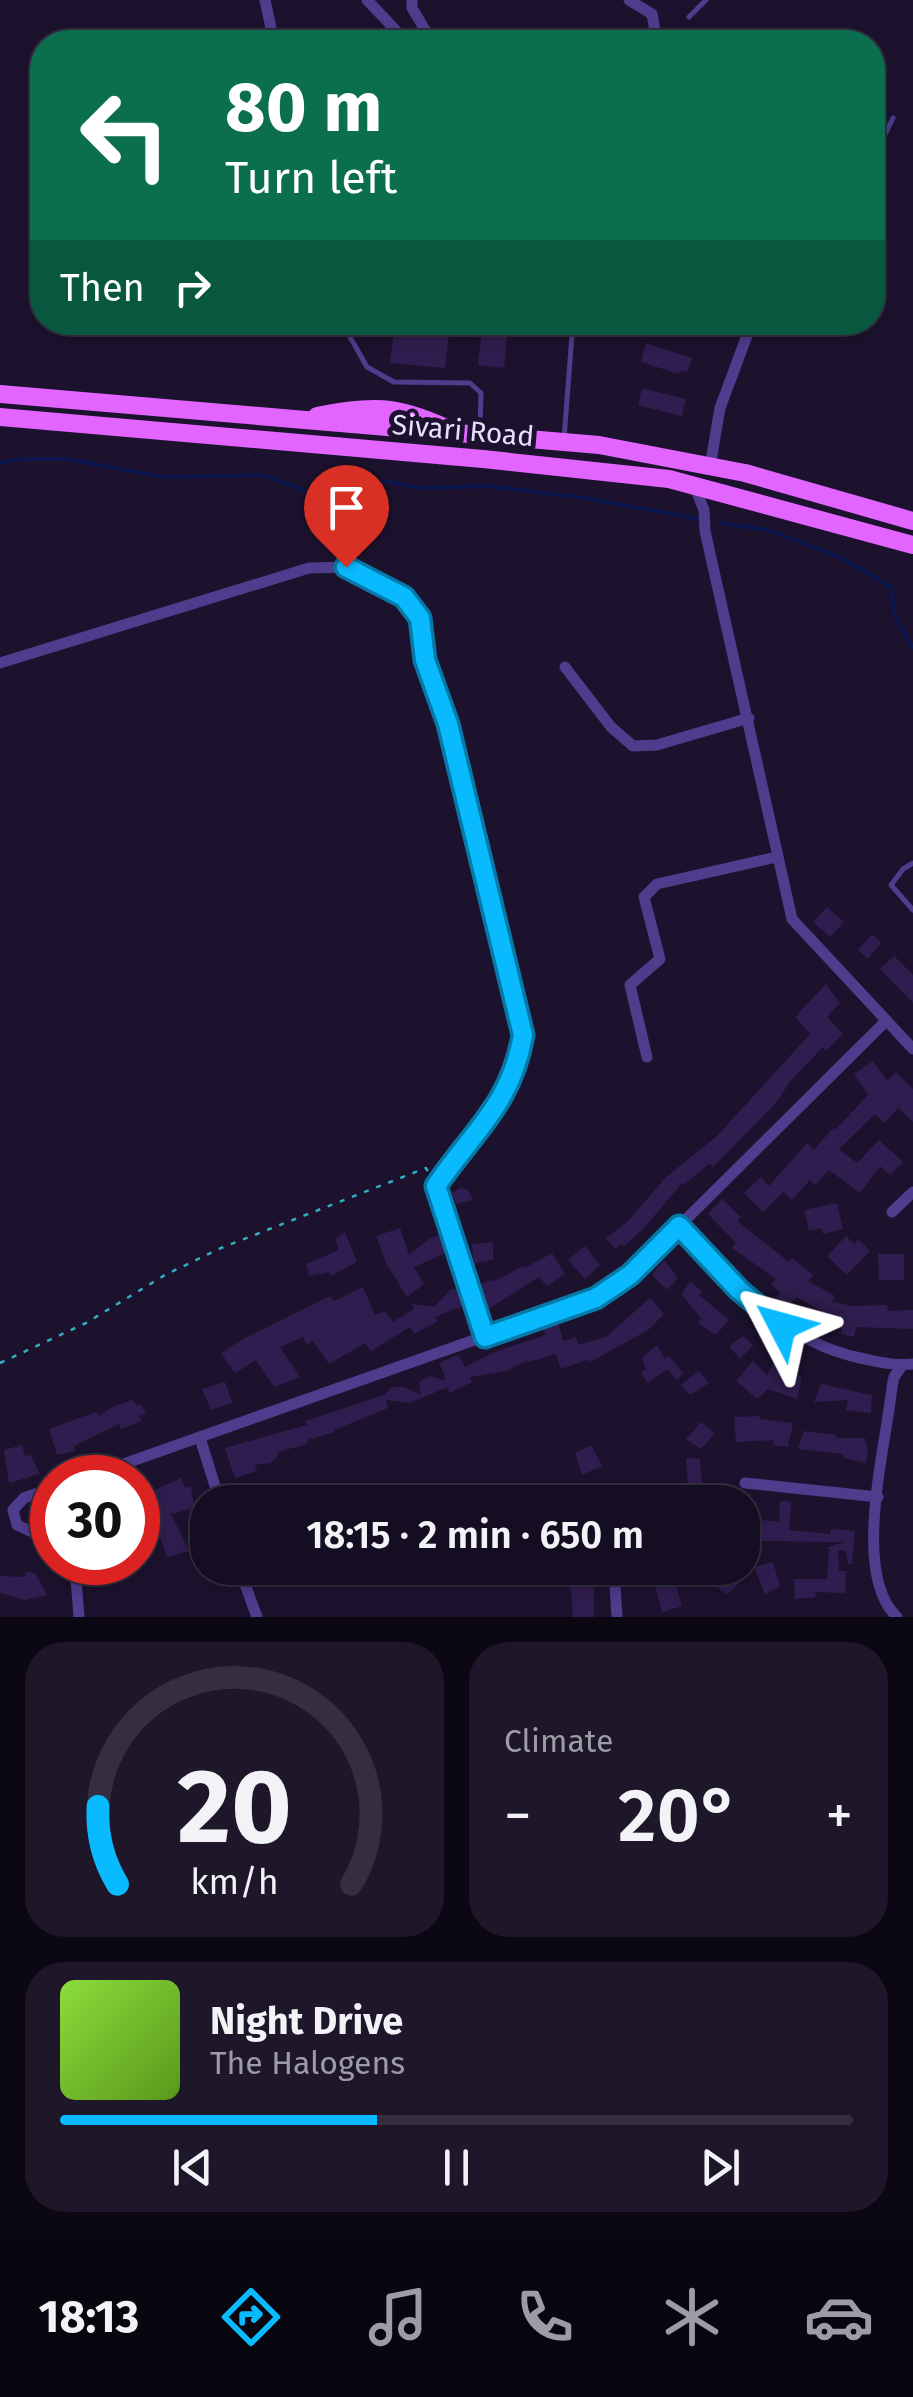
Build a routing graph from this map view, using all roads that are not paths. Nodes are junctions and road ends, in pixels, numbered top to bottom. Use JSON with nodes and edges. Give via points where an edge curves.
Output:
{"nodes":[{"id":1,"x":265,"y":0,"type":"edge"},
{"id":2,"x":366,"y":0,"type":"edge"},
{"id":3,"x":412,"y":0,"type":"edge"},
{"id":4,"x":629,"y":0,"type":"edge"},
{"id":5,"x":706,"y":0,"type":"edge"},
{"id":6,"x":689,"y":17,"type":"dead end"},
{"id":7,"x":394,"y":29,"type":"edge"},
{"id":8,"x":271,"y":30,"type":"edge"},
{"id":9,"x":421,"y":30,"type":"edge"},
{"id":10,"x":655,"y":30,"type":"edge"},
{"id":11,"x":893,"y":118,"type":"dead end"},
{"id":12,"x":885,"y":134,"type":"edge"},
{"id":13,"x":349,"y":335,"type":"edge"},
{"id":14,"x":572,"y":335,"type":"edge"},
{"id":15,"x":747,"y":335,"type":"edge"},
{"id":16,"x":0,"y":394,"type":"edge"},
{"id":17,"x":0,"y":417,"type":"edge"},
{"id":18,"x":479,"y":436,"type":"junction"},
{"id":19,"x":564,"y":442,"type":"junction"},
{"id":20,"x":710,"y":467,"type":"junction"},
{"id":21,"x":694,"y":486,"type":"junction"},
{"id":22,"x":727,"y":494,"type":"junction"},
{"id":23,"x":704,"y":510,"type":"junction"},
{"id":24,"x":913,"y":521,"type":"edge"},
{"id":25,"x":913,"y":545,"type":"edge"},
{"id":26,"x":0,"y":664,"type":"edge"},
{"id":27,"x":565,"y":667,"type":"dead end"},
{"id":28,"x":749,"y":718,"type":"junction"},
{"id":29,"x":778,"y":857,"type":"junction"},
{"id":30,"x":913,"y":862,"type":"edge"},
{"id":31,"x":913,"y":910,"type":"edge"},
{"id":32,"x":886,"y":1021,"type":"junction"},
{"id":33,"x":913,"y":1048,"type":"edge"},
{"id":34,"x":647,"y":1057,"type":"dead end"},
{"id":35,"x":913,"y":1192,"type":"edge"},
{"id":36,"x":892,"y":1212,"type":"dead end"},
{"id":37,"x":679,"y":1226,"type":"junction"},
{"id":38,"x":485,"y":1337,"type":"junction"},
{"id":39,"x":907,"y":1366,"type":"edge"},
{"id":40,"x":200,"y":1438,"type":"junction"},
{"id":41,"x":151,"y":1455,"type":"edge"},
{"id":42,"x":745,"y":1483,"type":"dead end"},
{"id":43,"x":215,"y":1485,"type":"edge"},
{"id":44,"x":30,"y":1496,"type":"edge"},
{"id":45,"x":878,"y":1497,"type":"junction"},
{"id":46,"x":30,"y":1531,"type":"edge"},
{"id":47,"x":77,"y":1585,"type":"edge"},
{"id":48,"x":246,"y":1585,"type":"edge"},
{"id":49,"x":615,"y":1585,"type":"edge"},
{"id":50,"x":886,"y":1606,"type":"junction"},
{"id":51,"x":79,"y":1617,"type":"edge"},
{"id":52,"x":257,"y":1617,"type":"edge"},
{"id":53,"x":617,"y":1617,"type":"edge"},
{"id":54,"x":875,"y":1617,"type":"edge"},
{"id":55,"x":897,"y":1617,"type":"edge"}],
"edges":[{"from":1,"to":8,"type":"street"},
{"from":2,"to":7,"type":"street"},
{"from":3,"to":9,"type":"street"},
{"from":4,"to":10,"type":"street","via":[[652,14]]},
{"from":5,"to":6,"type":"lane"},
{"from":11,"to":12,"type":"lane"},
{"from":13,"to":18,"type":"lane","via":[[368,368],[394,382],[470,383],[481,393]]},
{"from":14,"to":19,"type":"lane"},
{"from":15,"to":20,"type":"street","via":[[720,408]]},
{"from":16,"to":18,"type":"main road","name":"Sivari Road"},
{"from":17,"to":21,"type":"main road","name":"Sivari Road","via":[[542,465]]},
{"from":18,"to":19,"type":"main road","name":"Sivari Road"},
{"from":19,"to":20,"type":"main road","name":"Sivari Road"},
{"from":20,"to":24,"type":"main road","name":"Sivari Road"},
{"from":21,"to":22,"type":"main road","name":"Sivari Road"},
{"from":21,"to":23,"type":"street"},
{"from":22,"to":23,"type":"street"},
{"from":22,"to":25,"type":"main road","name":"Sivari Road"},
{"from":23,"to":28,"type":"street"},
{"from":26,"to":38,"type":"street","via":[[309,568],[346,567],[404,597],[420,618],[425,660],[448,724],[523,1035],[518,1064],[486,1124],[436,1186]]},
{"from":27,"to":28,"type":"street","via":[[633,746]]},
{"from":28,"to":29,"type":"street"},
{"from":29,"to":32,"type":"street","via":[[792,920]]},
{"from":29,"to":34,"type":"street","via":[[657,884],[644,897],[660,959],[630,985]]},
{"from":30,"to":31,"type":"lane","via":[[891,886]]},
{"from":32,"to":33,"type":"street"},
{"from":32,"to":37,"type":"street"},
{"from":35,"to":36,"type":"street"},
{"from":37,"to":38,"type":"street","via":[[596,1298]]},
{"from":37,"to":39,"type":"street","via":[[782,1326],[838,1353]]},
{"from":38,"to":40,"type":"street"},
{"from":39,"to":45,"type":"street","via":[[894,1377]]},
{"from":40,"to":41,"type":"street"},
{"from":40,"to":43,"type":"street"},
{"from":42,"to":45,"type":"street"},
{"from":44,"to":46,"type":"street","via":[[14,1510],[17,1525]]},
{"from":45,"to":50,"type":"street","via":[[873,1552]]},
{"from":47,"to":51,"type":"street"},
{"from":48,"to":52,"type":"street"},
{"from":49,"to":53,"type":"street"},
{"from":50,"to":54,"type":"street"},
{"from":50,"to":55,"type":"street"}]}
